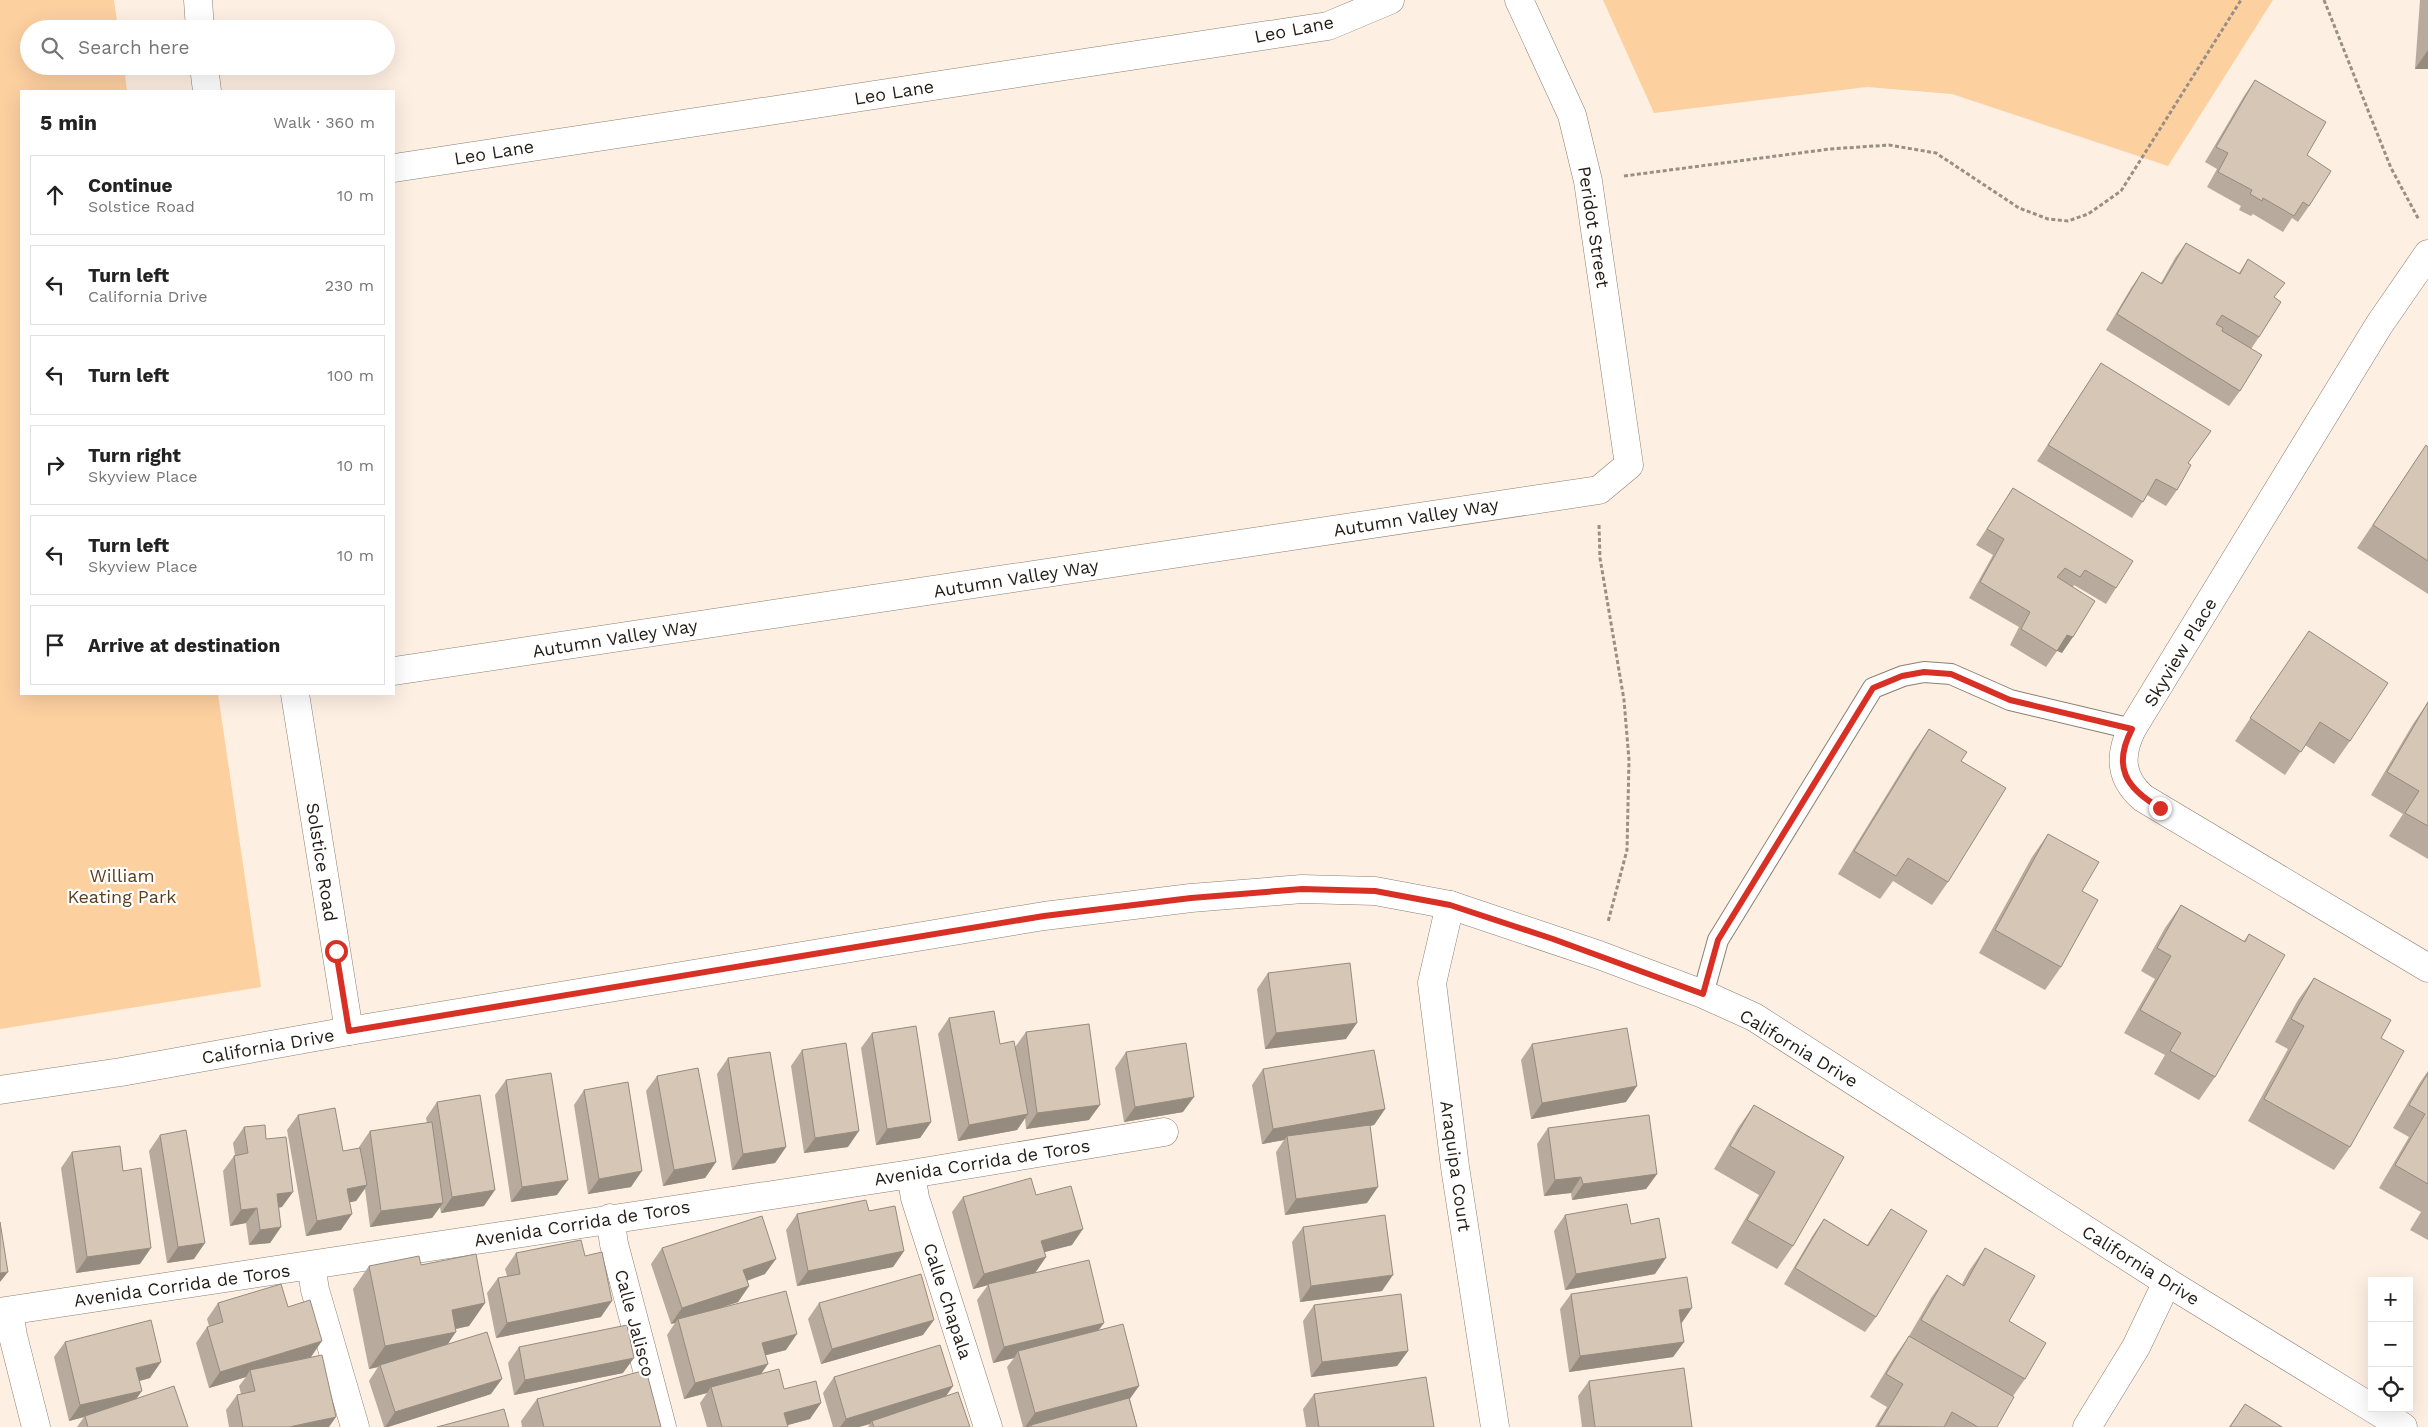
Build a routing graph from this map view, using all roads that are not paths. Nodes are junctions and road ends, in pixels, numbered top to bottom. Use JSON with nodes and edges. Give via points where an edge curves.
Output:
{"nodes":[{"id":1,"x":198,"y":0,"type":"edge"},
{"id":2,"x":1390,"y":0,"type":"edge"},
{"id":3,"x":1519,"y":0,"type":"edge"},
{"id":4,"x":199,"y":20,"type":"edge"},
{"id":5,"x":205,"y":75,"type":"edge"},
{"id":6,"x":207,"y":90,"type":"edge"},
{"id":7,"x":395,"y":168,"type":"edge"},
{"id":8,"x":2426,"y":241,"type":"edge"},
{"id":9,"x":1599,"y":490,"type":"joint"},
{"id":10,"x":395,"y":672,"type":"edge"},
{"id":11,"x":296,"y":695,"type":"edge"},
{"id":12,"x":2132,"y":729,"type":"junction"},
{"id":13,"x":1450,"y":905,"type":"junction"},
{"id":14,"x":2428,"y":968,"type":"edge"},
{"id":15,"x":1703,"y":994,"type":"junction"},
{"id":16,"x":349,"y":1031,"type":"junction"},
{"id":17,"x":0,"y":1090,"type":"edge"},
{"id":18,"x":1164,"y":1132,"type":"dead end"},
{"id":19,"x":911,"y":1174,"type":"junction"},
{"id":20,"x":610,"y":1218,"type":"junction"},
{"id":21,"x":311,"y":1266,"type":"junction"},
{"id":22,"x":2167,"y":1282,"type":"junction"},
{"id":23,"x":5,"y":1311,"type":"edge"},
{"id":24,"x":2368,"y":1406,"type":"edge"},
{"id":25,"x":2379,"y":1412,"type":"edge"},
{"id":26,"x":36,"y":1427,"type":"edge"},
{"id":27,"x":355,"y":1427,"type":"edge"},
{"id":28,"x":662,"y":1427,"type":"edge"},
{"id":29,"x":988,"y":1427,"type":"edge"},
{"id":30,"x":1496,"y":1427,"type":"edge"},
{"id":31,"x":2087,"y":1427,"type":"edge"},
{"id":32,"x":2403,"y":1427,"type":"edge"}],
"edges":[{"from":1,"to":4,"type":"street"},
{"from":2,"to":7,"type":"street","name":"Leo Lane","via":[[1328,26]]},
{"from":3,"to":9,"type":"street","name":"Peridot Street","via":[[1572,115],[1588,181],[1629,464]]},
{"from":5,"to":6,"type":"street"},
{"from":8,"to":12,"type":"street","name":"Skyview Place","via":[[2379,325]]},
{"from":9,"to":10,"type":"street","name":"Autumn Valley Way"},
{"from":11,"to":16,"type":"street","name":"Solstice Road"},
{"from":12,"to":14,"type":"street","name":"Skyview Place","via":[[2125,743],[2123,766],[2133,790]]},
{"from":12,"to":15,"type":"lane","via":[[2010,700],[1951,674],[1924,672],[1902,676],[1873,688],[1718,940]]},
{"from":13,"to":15,"type":"street","name":"California Drive"},
{"from":13,"to":16,"type":"street","name":"California Drive","via":[[1375,891],[1311,889],[1191,898],[1044,916]]},
{"from":13,"to":30,"type":"street","name":"Araquipa Court","via":[[1432,983],[1455,1167]]},
{"from":15,"to":22,"type":"street","name":"California Drive","via":[[1754,1017]]},
{"from":16,"to":17,"type":"street","name":"California Drive"},
{"from":18,"to":19,"type":"street","name":"Avenida Corrida de Toros"},
{"from":19,"to":20,"type":"street","name":"Avenida Corrida de Toros"},
{"from":19,"to":29,"type":"street","name":"Calle Chapala","via":[[915,1198]]},
{"from":20,"to":21,"type":"street","name":"Avenida Corrida de Toros"},
{"from":20,"to":28,"type":"street","name":"Calle Jalisco"},
{"from":21,"to":23,"type":"street","name":"Avenida Corrida de Toros"},
{"from":21,"to":27,"type":"street"},
{"from":22,"to":24,"type":"street","name":"California Drive"},
{"from":22,"to":31,"type":"street","via":[[2136,1347]]},
{"from":23,"to":26,"type":"street"},
{"from":25,"to":32,"type":"street","name":"California Drive"}]}
